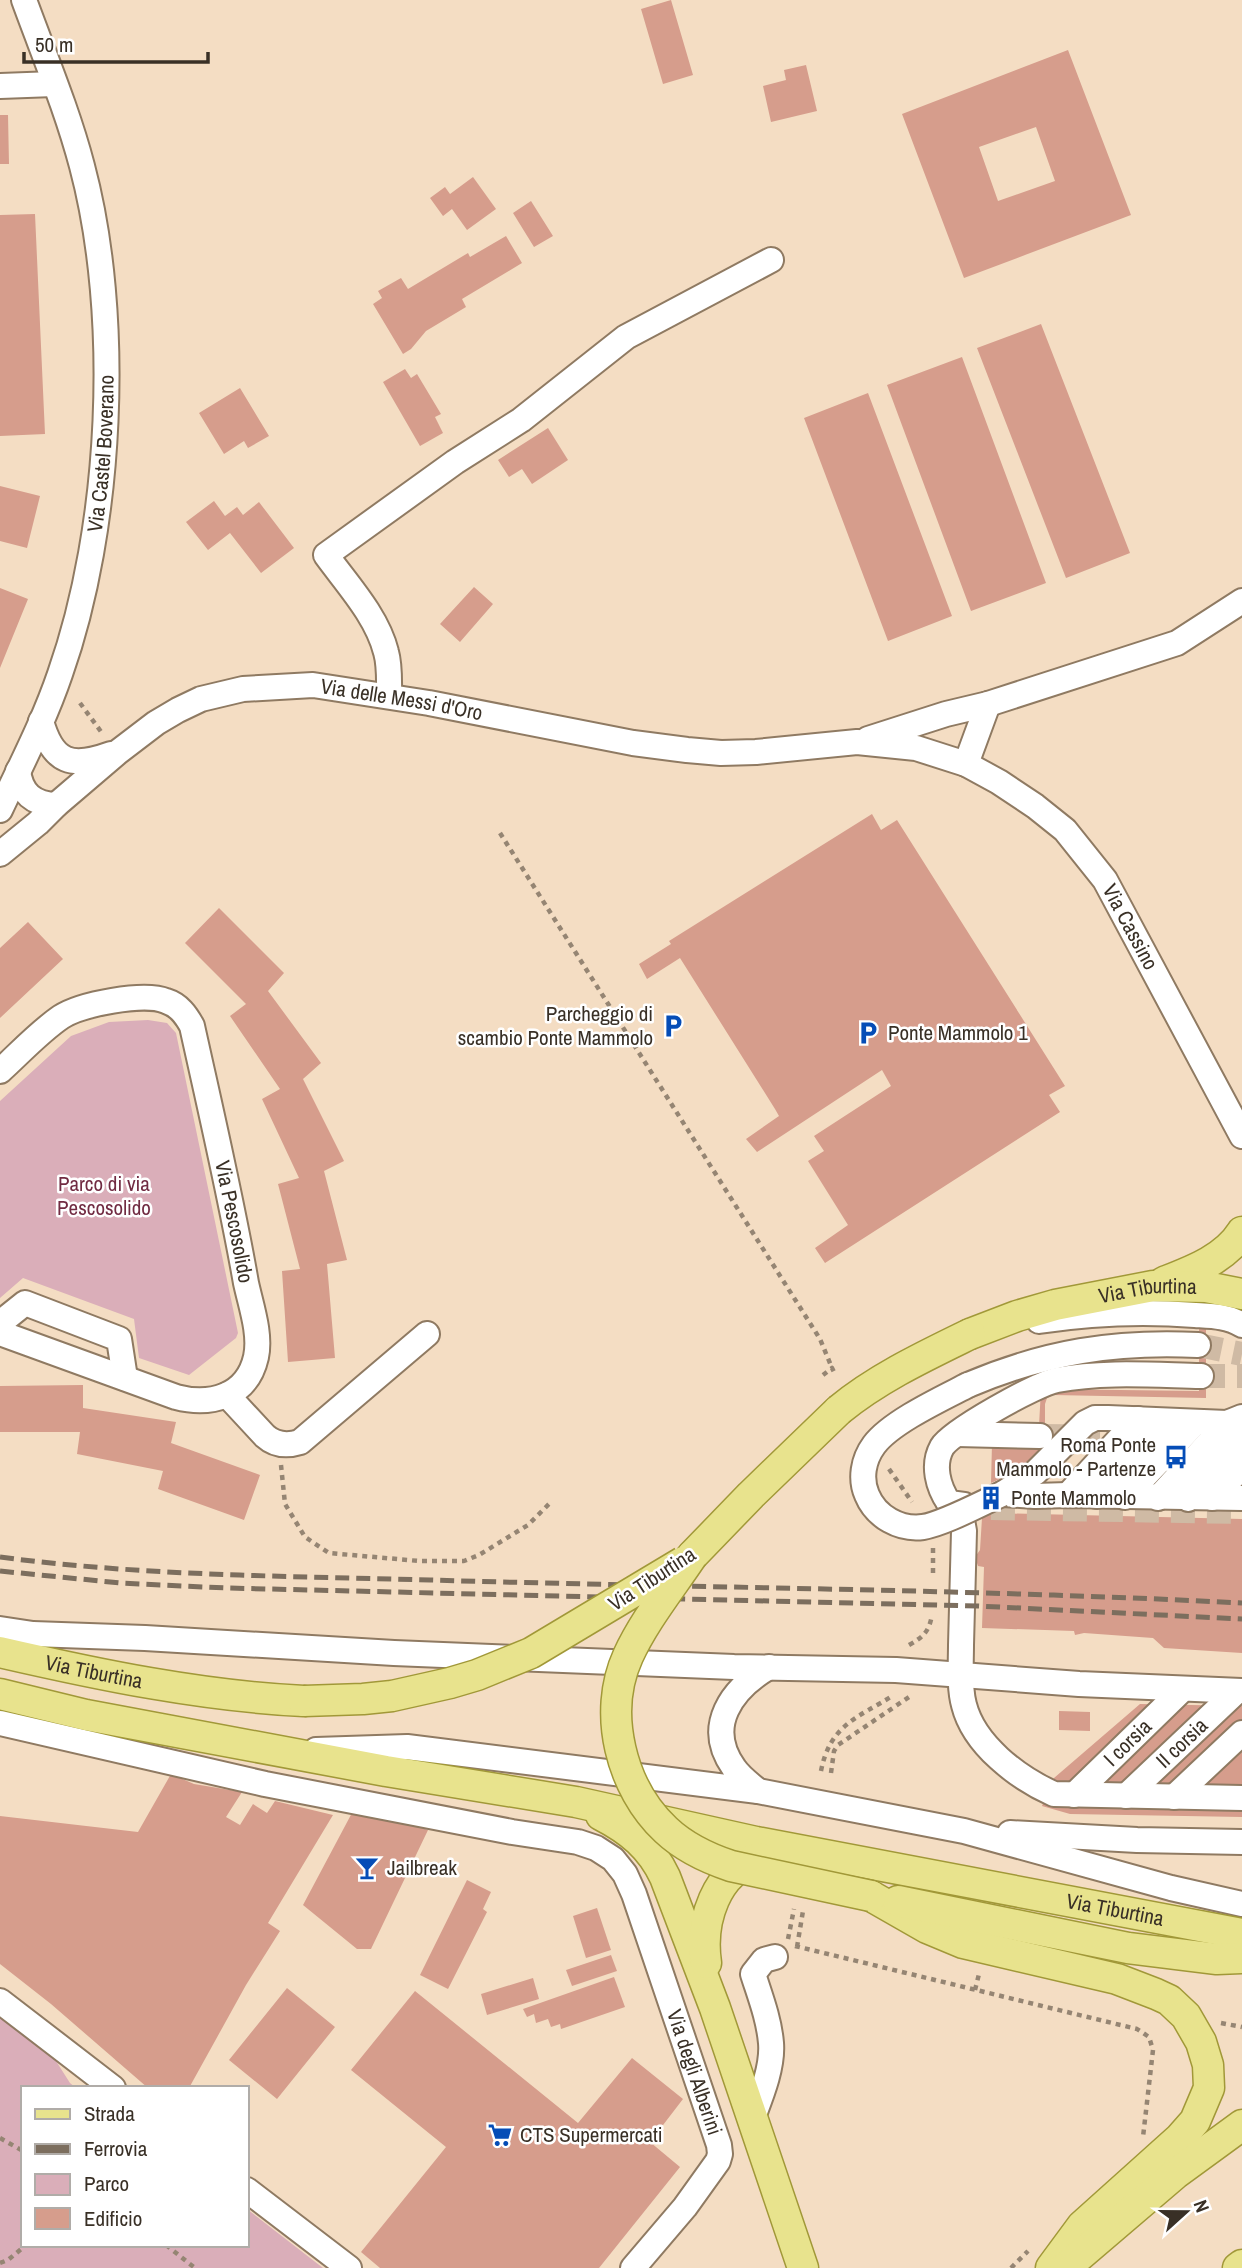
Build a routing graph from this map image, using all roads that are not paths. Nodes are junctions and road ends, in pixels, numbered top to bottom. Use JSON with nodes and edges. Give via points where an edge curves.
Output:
{"nodes":[{"id":1,"x":24,"y":0,"type":"edge"},
{"id":2,"x":54,"y":83,"type":"junction"},
{"id":3,"x":0,"y":86,"type":"edge"},
{"id":4,"x":771,"y":260,"type":"dead end"},
{"id":5,"x":1242,"y":601,"type":"edge"},
{"id":6,"x":389,"y":696,"type":"junction"},
{"id":7,"x":988,"y":704,"type":"junction"},
{"id":8,"x":946,"y":714,"type":"junction"},
{"id":9,"x":41,"y":721,"type":"junction"},
{"id":10,"x":857,"y":742,"type":"junction"},
{"id":11,"x":113,"y":745,"type":"junction"},
{"id":12,"x":933,"y":753,"type":"junction"},
{"id":13,"x":966,"y":764,"type":"junction"},
{"id":14,"x":18,"y":771,"type":"junction"},
{"id":15,"x":56,"y":805,"type":"junction"},
{"id":16,"x":0,"y":810,"type":"edge"},
{"id":17,"x":0,"y":854,"type":"edge"},
{"id":18,"x":0,"y":1071,"type":"edge"},
{"id":19,"x":1242,"y":1136,"type":"edge"},
{"id":20,"x":1242,"y":1232,"type":"edge"},
{"id":21,"x":1153,"y":1286,"type":"junction"},
{"id":22,"x":1241,"y":1317,"type":"edge"},
{"id":23,"x":0,"y":1324,"type":"edge"},
{"id":24,"x":0,"y":1333,"type":"edge"},
{"id":25,"x":427,"y":1334,"type":"dead end"},
{"id":26,"x":970,"y":1334,"type":"junction"},
{"id":27,"x":1198,"y":1345,"type":"tunnel mouth"},
{"id":28,"x":1201,"y":1376,"type":"tunnel mouth"},
{"id":29,"x":125,"y":1378,"type":"junction"},
{"id":30,"x":227,"y":1395,"type":"junction"},
{"id":31,"x":1108,"y":1418,"type":"junction"},
{"id":32,"x":1138,"y":1419,"type":"junction"},
{"id":33,"x":1168,"y":1421,"type":"junction"},
{"id":34,"x":1196,"y":1422,"type":"junction"},
{"id":35,"x":1237,"y":1427,"type":"edge"},
{"id":36,"x":957,"y":1434,"type":"junction"},
{"id":37,"x":1040,"y":1436,"type":"tunnel mouth"},
{"id":38,"x":1242,"y":1467,"type":"edge"},
{"id":39,"x":1068,"y":1495,"type":"junction"},
{"id":40,"x":1035,"y":1496,"type":"junction"},
{"id":41,"x":1097,"y":1496,"type":"junction"},
{"id":42,"x":1125,"y":1497,"type":"junction"},
{"id":43,"x":1158,"y":1497,"type":"junction"},
{"id":44,"x":1242,"y":1498,"type":"edge"},
{"id":45,"x":1200,"y":1499,"type":"junction"},
{"id":46,"x":996,"y":1501,"type":"junction"},
{"id":47,"x":949,"y":1503,"type":"junction"},
{"id":48,"x":692,"y":1556,"type":"junction"},
{"id":49,"x":0,"y":1629,"type":"edge"},
{"id":50,"x":0,"y":1652,"type":"edge"},
{"id":51,"x":769,"y":1667,"type":"junction"},
{"id":52,"x":961,"y":1676,"type":"junction"},
{"id":53,"x":1184,"y":1689,"type":"junction"},
{"id":54,"x":1239,"y":1691,"type":"edge"},
{"id":55,"x":0,"y":1694,"type":"edge"},
{"id":56,"x":0,"y":1723,"type":"edge"},
{"id":57,"x":1242,"y":1733,"type":"edge"},
{"id":58,"x":281,"y":1751,"type":"junction"},
{"id":59,"x":758,"y":1791,"type":"junction"},
{"id":60,"x":1237,"y":1793,"type":"edge"},
{"id":61,"x":1074,"y":1795,"type":"junction"},
{"id":62,"x":1126,"y":1796,"type":"junction"},
{"id":63,"x":1174,"y":1797,"type":"junction"},
{"id":64,"x":576,"y":1802,"type":"junction"},
{"id":65,"x":964,"y":1831,"type":"junction"},
{"id":66,"x":1242,"y":1842,"type":"edge"},
{"id":67,"x":810,"y":1853,"type":"junction"},
{"id":68,"x":871,"y":1896,"type":"junction"},
{"id":69,"x":1242,"y":1904,"type":"edge"},
{"id":70,"x":1242,"y":1934,"type":"edge"},
{"id":71,"x":787,"y":1950,"type":"road end"},
{"id":72,"x":1242,"y":1958,"type":"edge"},
{"id":73,"x":0,"y":2001,"type":"edge"},
{"id":74,"x":715,"y":2008,"type":"junction"},
{"id":75,"x":110,"y":2086,"type":"edge"},
{"id":76,"x":753,"y":2118,"type":"junction"},
{"id":77,"x":1242,"y":2125,"type":"edge"},
{"id":78,"x":248,"y":2191,"type":"edge"},
{"id":79,"x":1040,"y":2259,"type":"edge"},
{"id":80,"x":349,"y":2268,"type":"edge"},
{"id":81,"x":633,"y":2268,"type":"edge"},
{"id":82,"x":803,"y":2268,"type":"edge"},
{"id":83,"x":1065,"y":2268,"type":"edge"}],
"edges":[{"from":1,"to":2,"type":"street","name":"Via Castel Boverano"},
{"from":2,"to":3,"type":"street"},
{"from":2,"to":9,"type":"street","name":"Via Castel Boverano","via":[[82,166],[96,232],[106,388],[100,488],[89,566],[61,672]]},
{"from":4,"to":6,"type":"street","via":[[626,337],[521,419],[326,555],[380,634],[387,652]]},
{"from":5,"to":7,"type":"street","via":[[1177,643]]},
{"from":6,"to":10,"type":"street","name":"Via delle Messi d'Oro","via":[[687,750],[756,752]]},
{"from":6,"to":11,"type":"street","name":"Via delle Messi d'Oro","via":[[313,685],[221,693],[178,709]]},
{"from":7,"to":8,"type":"street"},
{"from":7,"to":13,"type":"street"},
{"from":8,"to":10,"type":"street"},
{"from":8,"to":12,"type":"street"},
{"from":9,"to":11,"type":"street","via":[[49,745],[68,760],[81,763]]},
{"from":9,"to":14,"type":"street","name":"Via Castel Boverano"},
{"from":10,"to":12,"type":"street","name":"Via Cassino"},
{"from":11,"to":15,"type":"street","name":"Via delle Messi d'Oro"},
{"from":12,"to":13,"type":"street","name":"Via Cassino"},
{"from":13,"to":19,"type":"street","name":"Via Cassino","via":[[1050,818],[1105,880]]},
{"from":14,"to":15,"type":"street","via":[[30,797]]},
{"from":14,"to":16,"type":"street","name":"Via Castel Boverano"},
{"from":15,"to":17,"type":"street","name":"Via delle Messi d'Oro"},
{"from":18,"to":30,"type":"street","name":"Via Pescosolido","via":[[59,1018],[82,1007],[155,998],[177,1006],[186,1015],[192,1026],[257,1340],[253,1367]]},
{"from":20,"to":21,"type":"main road","via":[[1214,1258]]},
{"from":21,"to":22,"type":"main road","name":"Via Tiburtina","via":[[1206,1287]]},
{"from":21,"to":26,"type":"main road","name":"Via Tiburtina","via":[[1055,1305]]},
{"from":22,"to":26,"type":"street","via":[[1107,1314],[1034,1321]]},
{"from":23,"to":29,"type":"street","via":[[25,1303],[119,1339]]},
{"from":24,"to":29,"type":"street"},
{"from":25,"to":30,"type":"street","via":[[290,1446],[272,1442]]},
{"from":26,"to":48,"type":"main road","name":"Via Tiburtina","bridge":true,"via":[[851,1400]]},
{"from":27,"to":46,"type":"street","bridge":true,"via":[[1089,1349],[1001,1371],[924,1409],[875,1443],[864,1468],[864,1489],[875,1510],[903,1525],[934,1524]]},
{"from":28,"to":36,"type":"street","via":[[1127,1374],[1046,1382]]},
{"from":29,"to":30,"type":"street","via":[[191,1401]]},
{"from":31,"to":32,"type":"street"},
{"from":31,"to":40,"type":"street"},
{"from":31,"to":46,"type":"street","via":[[1085,1423],[1035,1473]]},
{"from":32,"to":33,"type":"street"},
{"from":32,"to":39,"type":"street"},
{"from":33,"to":34,"type":"street"},
{"from":33,"to":41,"type":"street"},
{"from":34,"to":35,"type":"street"},
{"from":34,"to":42,"type":"street"},
{"from":35,"to":43,"type":"street"},
{"from":35,"to":45,"type":"street"},
{"from":36,"to":37,"type":"street"},
{"from":36,"to":47,"type":"street","via":[[942,1447],[937,1467],[939,1487]]},
{"from":38,"to":45,"type":"street"},
{"from":39,"to":40,"type":"street"},
{"from":39,"to":41,"type":"street"},
{"from":40,"to":46,"type":"street"},
{"from":41,"to":42,"type":"street"},
{"from":42,"to":43,"type":"street"},
{"from":43,"to":45,"type":"street"},
{"from":44,"to":45,"type":"street"},
{"from":46,"to":47,"type":"street"},
{"from":47,"to":52,"type":"street","via":[[964,1531]]},
{"from":48,"to":50,"type":"main road","name":"Via Tiburtina","bridge":true,"via":[[531,1653],[477,1675],[392,1696],[304,1701],[245,1697]]},
{"from":48,"to":68,"type":"main road","bridge":true,"via":[[638,1638],[623,1671],[618,1736],[634,1788],[666,1830],[712,1860]]},
{"from":49,"to":51,"type":"street","via":[[408,1654]]},
{"from":51,"to":52,"type":"street"},
{"from":51,"to":59,"type":"street","via":[[738,1689],[723,1724],[729,1759]]},
{"from":52,"to":53,"type":"street"},
{"from":52,"to":61,"type":"street","via":[[966,1712],[990,1749],[1043,1788]]},
{"from":53,"to":54,"type":"street"},
{"from":53,"to":61,"type":"street","name":"I corsia"},
{"from":54,"to":62,"type":"street","name":"II corsia"},
{"from":55,"to":58,"type":"main road","name":"Via Tiburtina"},
{"from":56,"to":81,"type":"street","name":"Via degli Alberini","via":[[265,1784],[578,1842],[613,1859],[634,1894],[720,2154],[693,2196]]},
{"from":57,"to":63,"type":"street"},
{"from":58,"to":59,"type":"street","via":[[407,1747]]},
{"from":58,"to":64,"type":"main road","name":"Via Tiburtina"},
{"from":59,"to":65,"type":"street"},
{"from":60,"to":63,"type":"street"},
{"from":61,"to":62,"type":"street"},
{"from":62,"to":63,"type":"street"},
{"from":64,"to":67,"type":"main road","name":"Via Tiburtina"},
{"from":64,"to":74,"type":"main road","via":[[630,1831],[656,1860]]},
{"from":65,"to":66,"type":"street"},
{"from":65,"to":69,"type":"street"},
{"from":67,"to":70,"type":"main road","name":"Via Tiburtina"},
{"from":67,"to":74,"type":"main road","via":[[755,1859],[734,1871],[718,1892],[704,1932]]},
{"from":68,"to":72,"type":"main road","via":[[1128,1948]]},
{"from":68,"to":79,"type":"main road","via":[[945,1937],[1131,1983],[1169,2000],[1197,2034],[1209,2076],[1206,2098],[1188,2129]]},
{"from":71,"to":76,"type":"street","via":[[764,1960],[753,1974],[771,2044],[766,2083]]},
{"from":73,"to":75,"type":"street"},
{"from":74,"to":76,"type":"main road"},
{"from":76,"to":82,"type":"main road"},
{"from":77,"to":83,"type":"main road","via":[[1175,2174]]},
{"from":78,"to":80,"type":"street"}]}
